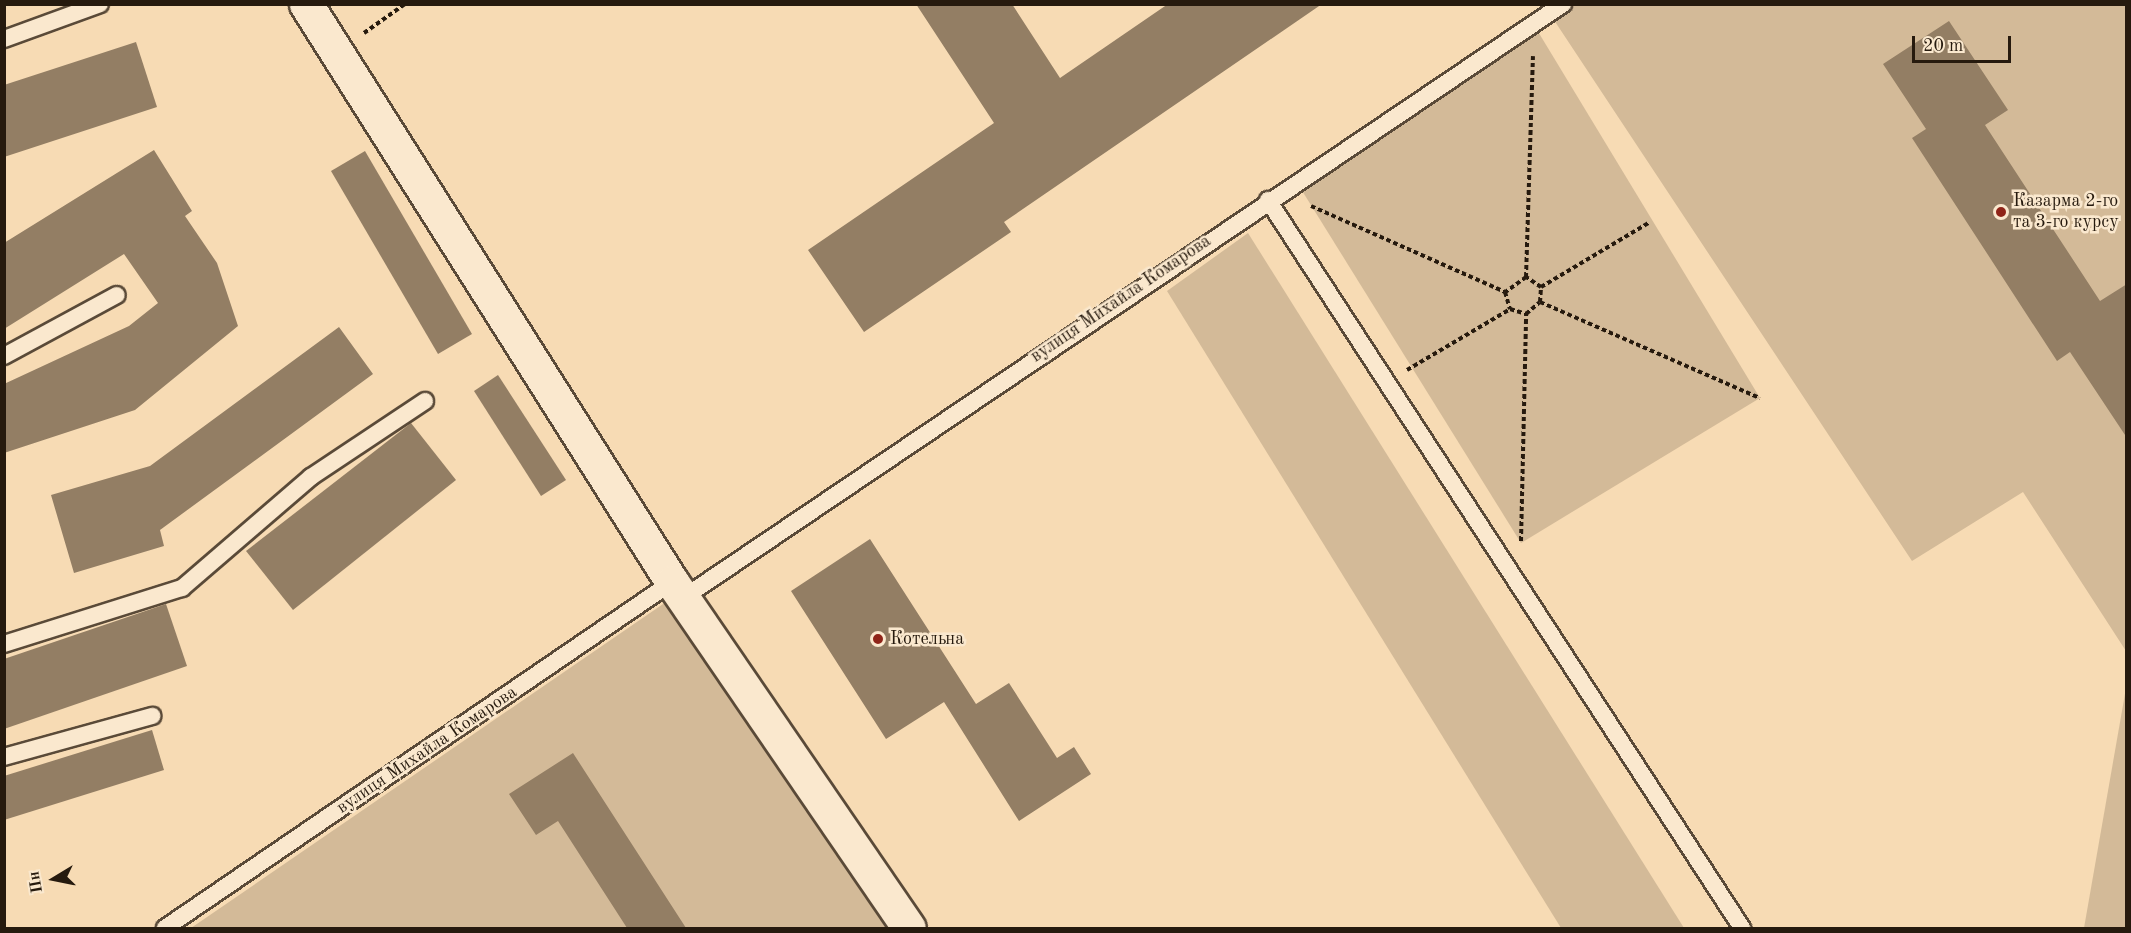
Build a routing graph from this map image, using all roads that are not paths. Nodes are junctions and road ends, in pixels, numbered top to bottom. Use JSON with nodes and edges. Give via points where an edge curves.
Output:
{"nodes":[{"id":1,"x":100,"y":4,"type":"edge"},
{"id":2,"x":306,"y":4,"type":"edge"},
{"id":3,"x":1563,"y":4,"type":"edge"},
{"id":4,"x":4,"y":39,"type":"edge"},
{"id":5,"x":1274,"y":196,"type":"junction"},
{"id":6,"x":117,"y":295,"type":"dead end"},
{"id":7,"x":4,"y":356,"type":"edge"},
{"id":8,"x":425,"y":401,"type":"dead end"},
{"id":9,"x":678,"y":590,"type":"junction"},
{"id":10,"x":4,"y":645,"type":"edge"},
{"id":11,"x":152,"y":716,"type":"dead end"},
{"id":12,"x":4,"y":757,"type":"edge"},
{"id":13,"x":165,"y":928,"type":"edge"},
{"id":14,"x":909,"y":928,"type":"edge"},
{"id":15,"x":1742,"y":928,"type":"edge"}],
"edges":[{"from":1,"to":4,"type":"lane"},
{"from":2,"to":9,"type":"street"},
{"from":3,"to":5,"type":"lane","name":"вулиця Михайла Комарова"},
{"from":5,"to":9,"type":"lane","name":"вулиця Михайла Комарова"},
{"from":5,"to":15,"type":"lane","via":[[1385,383]]},
{"from":6,"to":7,"type":"lane"},
{"from":8,"to":10,"type":"lane","via":[[311,477],[182,588]]},
{"from":9,"to":13,"type":"lane","name":"вулиця Михайла Комарова"},
{"from":9,"to":14,"type":"street"},
{"from":11,"to":12,"type":"lane"}]}
